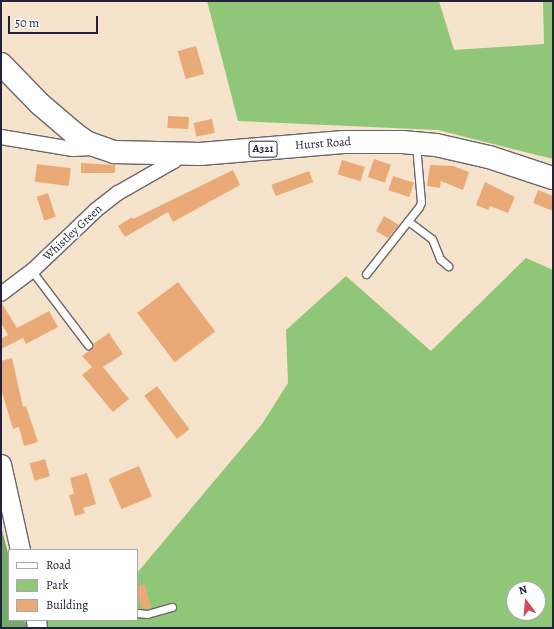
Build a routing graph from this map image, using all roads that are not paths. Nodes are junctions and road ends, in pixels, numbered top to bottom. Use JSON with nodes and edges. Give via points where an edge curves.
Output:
{"nodes":[{"id":1,"x":1,"y":64,"type":"edge"},
{"id":2,"x":61,"y":122,"type":"junction"},
{"id":3,"x":1,"y":137,"type":"edge"},
{"id":4,"x":46,"y":142,"type":"junction"},
{"id":5,"x":416,"y":143,"type":"junction"},
{"id":6,"x":99,"y":147,"type":"junction"},
{"id":7,"x":142,"y":154,"type":"junction"},
{"id":8,"x":178,"y":154,"type":"junction"},
{"id":9,"x":146,"y":176,"type":"junction"},
{"id":10,"x":553,"y":178,"type":"edge"},
{"id":11,"x":408,"y":221,"type":"junction"},
{"id":12,"x":448,"y":266,"type":"dead end"},
{"id":13,"x":32,"y":271,"type":"junction"},
{"id":14,"x":366,"y":274,"type":"dead end"},
{"id":15,"x":1,"y":294,"type":"edge"},
{"id":16,"x":88,"y":345,"type":"dead end"},
{"id":17,"x":1,"y":464,"type":"edge"},
{"id":18,"x":20,"y":549,"type":"edge"},
{"id":19,"x":172,"y":607,"type":"dead end"},
{"id":20,"x":138,"y":613,"type":"edge"}],
"edges":[{"from":1,"to":2,"type":"main road","name":"Hurst Road","number":"A321"},
{"from":2,"to":4,"type":"street"},
{"from":2,"to":6,"type":"main road","name":"Hurst Road","number":"A321","via":[[88,143]]},
{"from":3,"to":4,"type":"street"},
{"from":4,"to":6,"type":"street","via":[[73,149],[89,150]]},
{"from":5,"to":8,"type":"main road","name":"Hurst Road","number":"A321","via":[[344,142]]},
{"from":5,"to":10,"type":"main road","name":"Hurst Road","number":"A321","via":[[489,157]]},
{"from":5,"to":11,"type":"lane","via":[[421,202]]},
{"from":6,"to":7,"type":"main road","name":"Hurst Road","number":"A321","via":[[114,152]]},
{"from":7,"to":8,"type":"main road","name":"Hurst Road","number":"A321"},
{"from":7,"to":9,"type":"street"},
{"from":8,"to":9,"type":"street","name":"Whistley Green","via":[[174,161]]},
{"from":9,"to":13,"type":"street","name":"Whistley Green","via":[[96,210]]},
{"from":11,"to":12,"type":"lane","via":[[432,239],[440,259]]},
{"from":11,"to":14,"type":"lane"},
{"from":13,"to":15,"type":"street","name":"Whistley Green"},
{"from":13,"to":16,"type":"lane"},
{"from":17,"to":18,"type":"main road"},
{"from":19,"to":20,"type":"lane","via":[[147,614]]}]}
